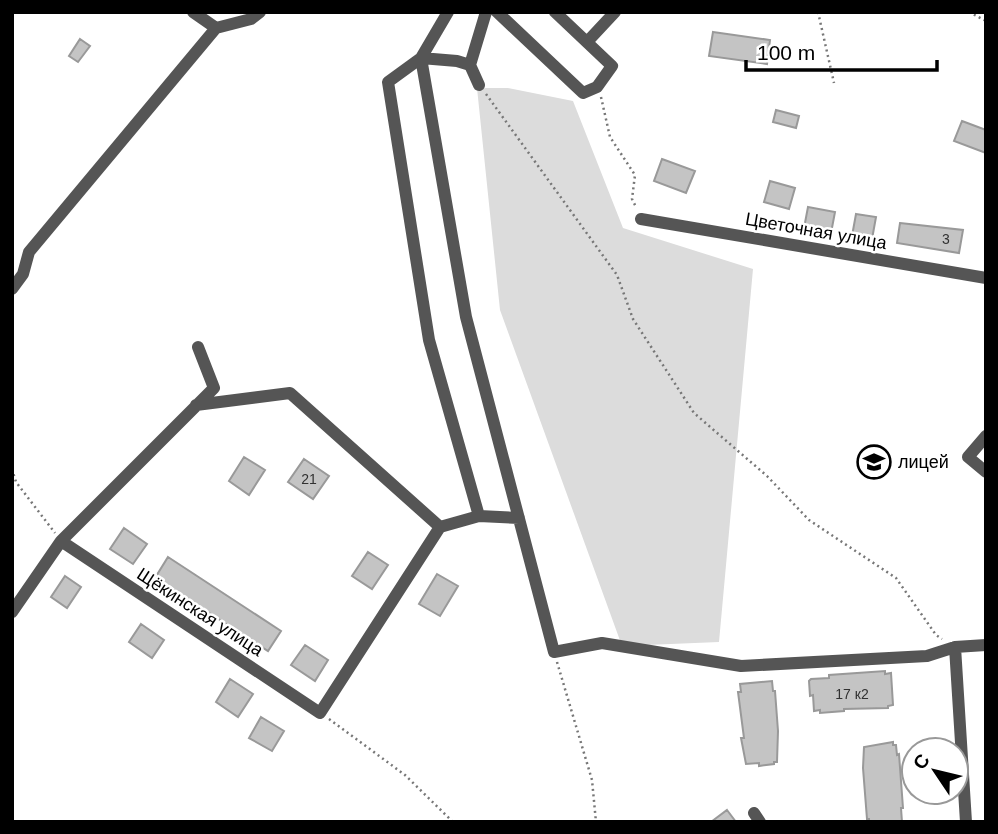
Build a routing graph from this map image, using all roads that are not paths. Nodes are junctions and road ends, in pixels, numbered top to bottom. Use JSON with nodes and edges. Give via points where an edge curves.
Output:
{"nodes":[{"id":1,"x":193,"y":12,"type":"edge"},
{"id":2,"x":260,"y":12,"type":"edge"},
{"id":3,"x":448,"y":12,"type":"edge"},
{"id":4,"x":486,"y":12,"type":"edge"},
{"id":5,"x":497,"y":12,"type":"edge"},
{"id":6,"x":555,"y":12,"type":"edge"},
{"id":7,"x":615,"y":12,"type":"edge"},
{"id":8,"x":216,"y":28,"type":"junction"},
{"id":9,"x":587,"y":42,"type":"junction"},
{"id":10,"x":421,"y":58,"type":"junction"},
{"id":11,"x":470,"y":65,"type":"junction"},
{"id":12,"x":479,"y":85,"type":"road end"},
{"id":13,"x":641,"y":219,"type":"road end"},
{"id":14,"x":986,"y":278,"type":"edge"},
{"id":15,"x":12,"y":289,"type":"edge"},
{"id":16,"x":198,"y":346,"type":"dead end"},
{"id":17,"x":197,"y":405,"type":"junction"},
{"id":18,"x":986,"y":436,"type":"edge"},
{"id":19,"x":986,"y":472,"type":"edge"},
{"id":20,"x":479,"y":516,"type":"junction"},
{"id":21,"x":519,"y":517,"type":"junction"},
{"id":22,"x":440,"y":527,"type":"junction"},
{"id":23,"x":61,"y":541,"type":"junction"},
{"id":24,"x":12,"y":612,"type":"edge"},
{"id":25,"x":986,"y":645,"type":"edge"},
{"id":26,"x":955,"y":648,"type":"junction"},
{"id":27,"x":966,"y":822,"type":"edge"}],
"edges":[{"from":1,"to":8,"type":"street"},
{"from":2,"to":8,"type":"street","via":[[251,19]]},
{"from":3,"to":10,"type":"street"},
{"from":4,"to":11,"type":"street"},
{"from":5,"to":9,"type":"street","via":[[583,93],[597,87],[612,65]]},
{"from":6,"to":9,"type":"street"},
{"from":7,"to":9,"type":"street"},
{"from":8,"to":15,"type":"street","via":[[29,252],[23,274]]},
{"from":10,"to":11,"type":"street"},
{"from":10,"to":20,"type":"street","via":[[388,82],[429,340]]},
{"from":10,"to":21,"type":"street","via":[[466,317]]},
{"from":11,"to":12,"type":"street"},
{"from":13,"to":14,"type":"street","name":"Цветочная улица"},
{"from":16,"to":17,"type":"street","via":[[214,388]]},
{"from":17,"to":22,"type":"street","via":[[290,393]]},
{"from":17,"to":23,"type":"street"},
{"from":18,"to":19,"type":"street","via":[[968,457]]},
{"from":20,"to":21,"type":"street"},
{"from":20,"to":22,"type":"street"},
{"from":21,"to":26,"type":"street","via":[[554,652],[602,643],[741,666],[927,656]]},
{"from":22,"to":23,"type":"street","name":"Щёкинская улица","via":[[320,713]]},
{"from":23,"to":24,"type":"street"},
{"from":25,"to":26,"type":"street"},
{"from":26,"to":27,"type":"street"}]}
